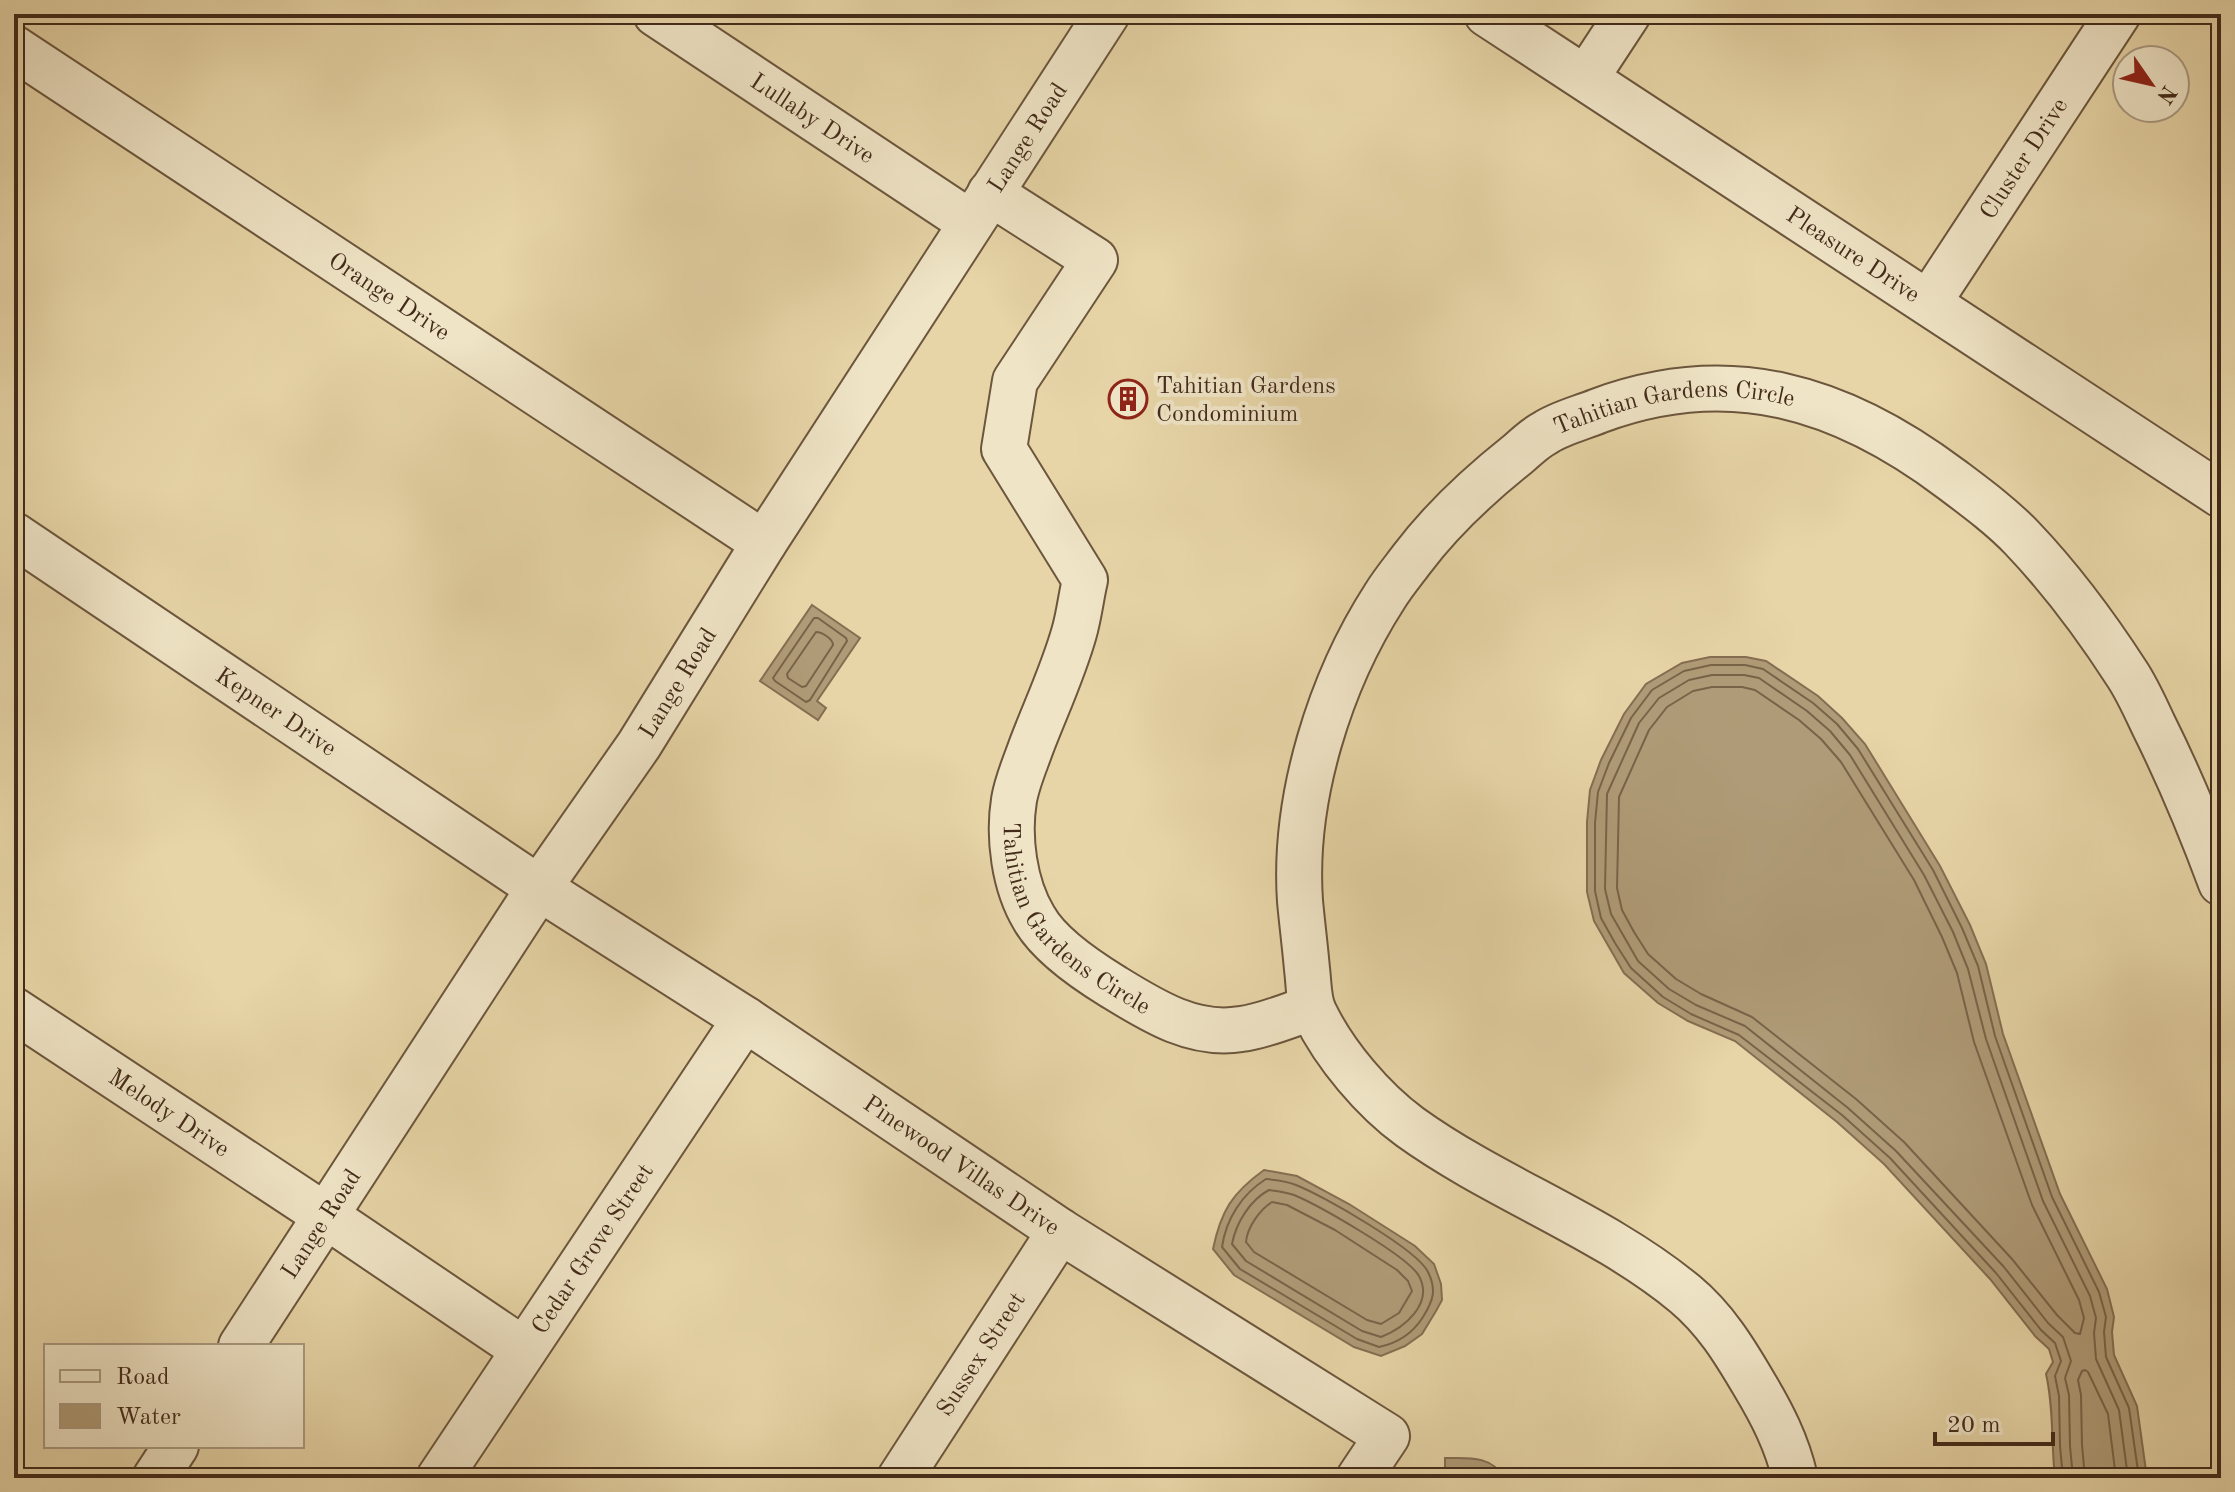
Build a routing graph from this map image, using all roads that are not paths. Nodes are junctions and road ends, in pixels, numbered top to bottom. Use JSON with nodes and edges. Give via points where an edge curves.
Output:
{"nodes":[{"id":1,"x":656,"y":14,"type":"edge"},
{"id":2,"x":1107,"y":14,"type":"edge"},
{"id":3,"x":1487,"y":14,"type":"edge"},
{"id":4,"x":1628,"y":14,"type":"edge"},
{"id":5,"x":2118,"y":14,"type":"edge"},
{"id":6,"x":14,"y":48,"type":"edge"},
{"id":7,"x":1586,"y":78,"type":"junction"},
{"id":8,"x":980,"y":208,"type":"junction"},
{"id":9,"x":1929,"y":302,"type":"junction"},
{"id":10,"x":2221,"y":495,"type":"edge"},
{"id":11,"x":14,"y":535,"type":"edge"},
{"id":12,"x":764,"y":543,"type":"junction"},
{"id":13,"x":2221,"y":883,"type":"edge"},
{"id":14,"x":539,"y":888,"type":"junction"},
{"id":15,"x":1311,"y":1008,"type":"junction"},
{"id":16,"x":14,"y":1010,"type":"edge"},
{"id":17,"x":745,"y":1019,"type":"junction"},
{"id":18,"x":326,"y":1216,"type":"junction"},
{"id":19,"x":1060,"y":1231,"type":"junction"},
{"id":20,"x":242,"y":1344,"type":"edge"},
{"id":21,"x":524,"y":1350,"type":"junction"},
{"id":22,"x":175,"y":1448,"type":"edge"},
{"id":23,"x":155,"y":1478,"type":"edge"},
{"id":24,"x":439,"y":1478,"type":"edge"},
{"id":25,"x":900,"y":1478,"type":"edge"},
{"id":26,"x":1359,"y":1478,"type":"edge"},
{"id":27,"x":1795,"y":1478,"type":"edge"}],
"edges":[{"from":1,"to":8,"type":"street","name":"Lullaby Drive"},
{"from":2,"to":8,"type":"street","name":"Lange Road"},
{"from":3,"to":7,"type":"street","name":"Pleasure Drive"},
{"from":4,"to":7,"type":"street"},
{"from":5,"to":9,"type":"street","name":"Cluster Drive"},
{"from":6,"to":12,"type":"street","name":"Orange Drive"},
{"from":7,"to":9,"type":"street","name":"Pleasure Drive"},
{"from":8,"to":12,"type":"street","name":"Lange Road"},
{"from":8,"to":15,"type":"street","name":"Tahitian Gardens Circle","via":[[1095,260],[1015,381],[1004,449],[1085,580],[1074,633],[1014,800],[1017,872],[1034,920],[1080,966],[1189,1026],[1241,1029]]},
{"from":9,"to":10,"type":"street","name":"Pleasure Drive"},
{"from":11,"to":14,"type":"street","name":"Kepner Drive"},
{"from":12,"to":14,"type":"street","name":"Lange Road","via":[[639,745]]},
{"from":13,"to":15,"type":"street","name":"Tahitian Gardens Circle","via":[[2180,779],[2130,678],[2018,533],[1921,456],[1862,422],[1765,391],[1702,388],[1634,398],[1546,431],[1488,477],[1433,532],[1387,592],[1333,698],[1314,758],[1302,828],[1300,895]]},
{"from":14,"to":17,"type":"street","name":"Pinewood Villas Drive"},
{"from":14,"to":18,"type":"street","name":"Lange Road"},
{"from":15,"to":27,"type":"street","name":"Tahitian Gardens Circle","via":[[1347,1065],[1407,1125],[1618,1248],[1686,1294],[1715,1322],[1770,1410]]},
{"from":16,"to":18,"type":"street","name":"Melody Drive"},
{"from":17,"to":19,"type":"street","name":"Pinewood Villas Drive"},
{"from":17,"to":21,"type":"street","name":"Cedar Grove Street"},
{"from":18,"to":20,"type":"street","name":"Lange Road"},
{"from":18,"to":21,"type":"street","name":"Melody Drive"},
{"from":19,"to":25,"type":"street","name":"Sussex Street"},
{"from":19,"to":26,"type":"street","name":"Pinewood Villas Drive","via":[[1387,1436]]},
{"from":21,"to":24,"type":"street","name":"Cedar Grove Street"},
{"from":22,"to":23,"type":"street"}]}
